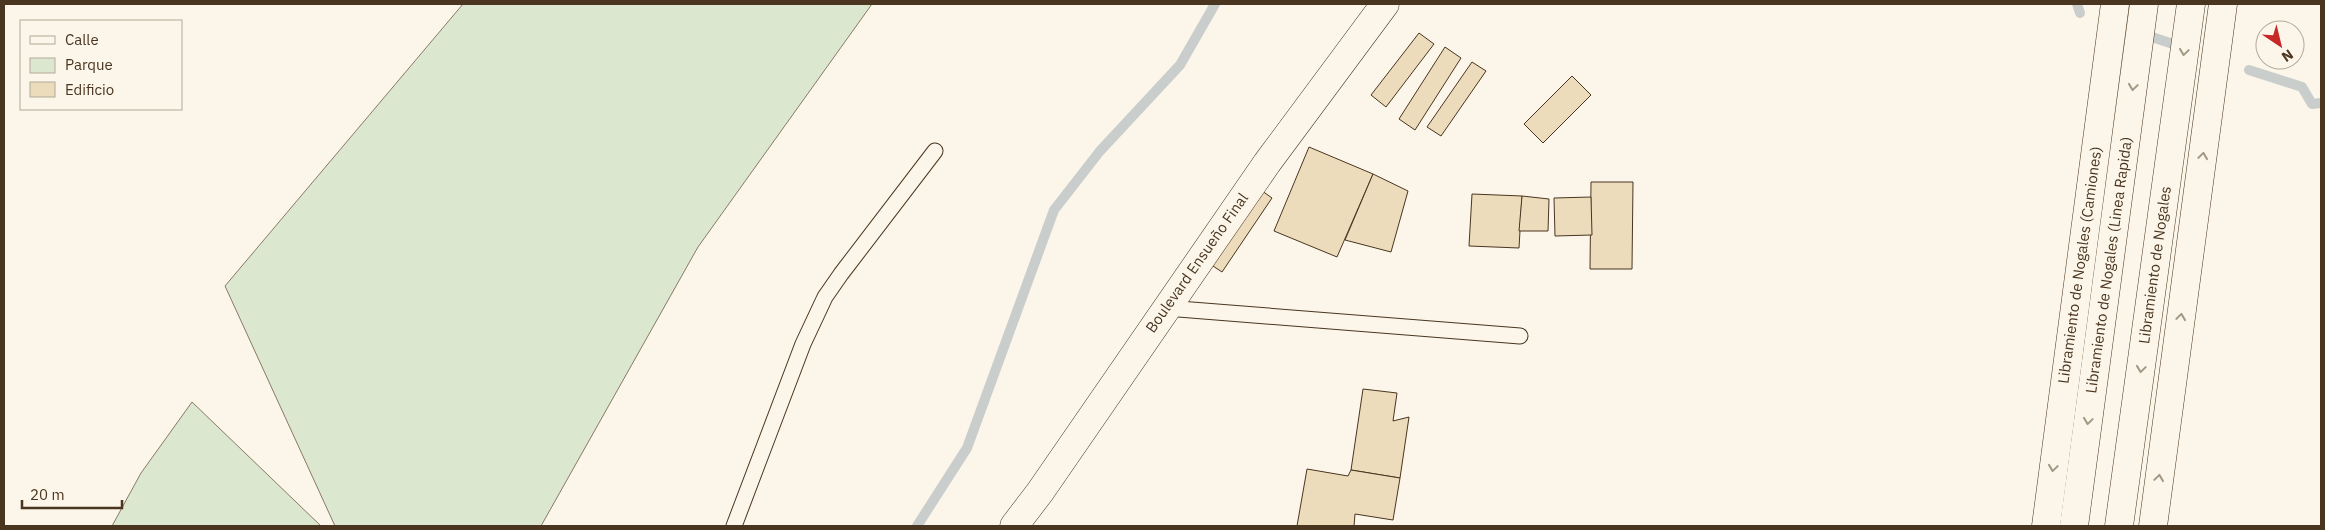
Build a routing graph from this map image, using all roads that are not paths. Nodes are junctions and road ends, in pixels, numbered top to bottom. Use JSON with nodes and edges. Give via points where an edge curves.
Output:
{"nodes":[{"id":1,"x":1385,"y":4,"type":"edge"},
{"id":2,"x":2115,"y":4,"type":"edge"},
{"id":3,"x":2144,"y":4,"type":"edge"},
{"id":4,"x":2191,"y":4,"type":"edge"},
{"id":5,"x":2224,"y":4,"type":"edge"},
{"id":6,"x":935,"y":150,"type":"dead end"},
{"id":7,"x":1166,"y":308,"type":"junction"},
{"id":8,"x":1520,"y":336,"type":"dead end"},
{"id":9,"x":734,"y":526,"type":"edge"},
{"id":10,"x":1014,"y":526,"type":"edge"},
{"id":11,"x":2046,"y":526,"type":"edge"},
{"id":12,"x":2074,"y":526,"type":"edge"},
{"id":13,"x":2120,"y":526,"type":"edge"},
{"id":14,"x":2153,"y":526,"type":"edge"}],
"edges":[{"from":1,"to":7,"type":"main road","name":"Boulevard Ensueño Final","via":[[1267,163]]},
{"from":2,"to":11,"type":"main road","name":"Libramiento de Nogales (Camiones)","one_way":true},
{"from":3,"to":12,"type":"main road","name":"Libramiento de Nogales (Linea Rapida)","one_way":true},
{"from":4,"to":13,"type":"main road","name":"Libramiento de Nogales","one_way":true},
{"from":14,"to":5,"type":"main road","one_way":true},
{"from":6,"to":9,"type":"lane","via":[[825,297],[803,344]]},
{"from":7,"to":8,"type":"lane"},
{"from":7,"to":10,"type":"main road","name":"Boulevard Ensueño Final"}]}
